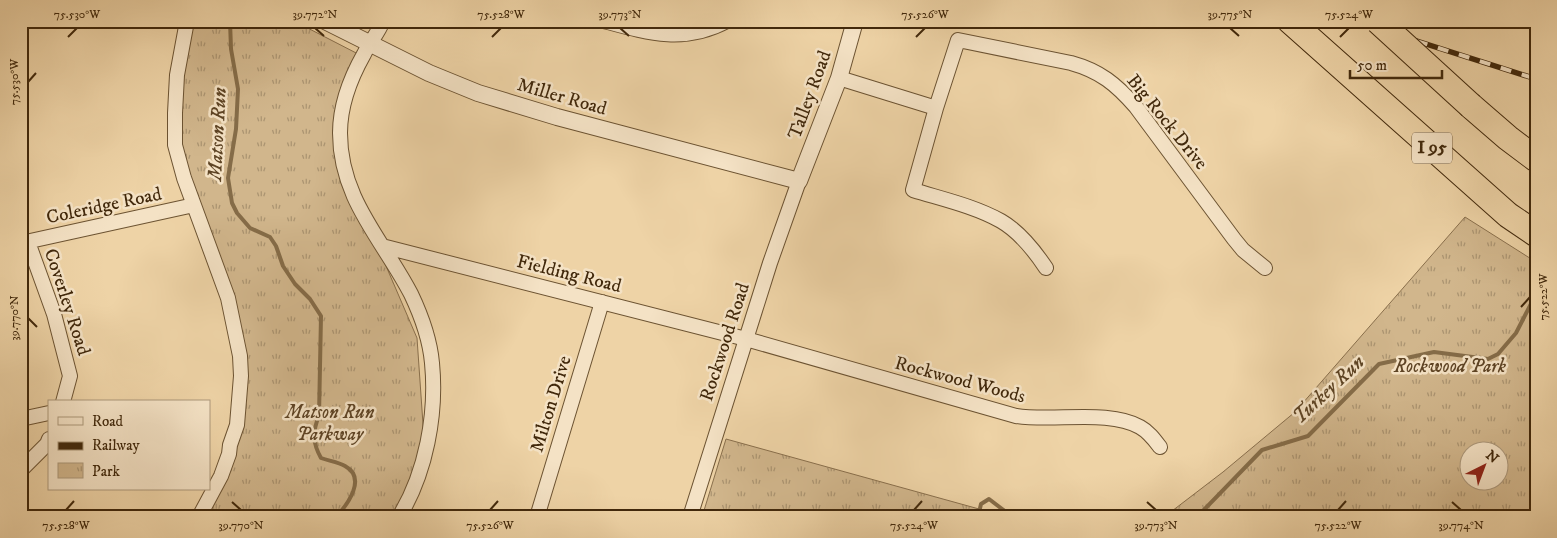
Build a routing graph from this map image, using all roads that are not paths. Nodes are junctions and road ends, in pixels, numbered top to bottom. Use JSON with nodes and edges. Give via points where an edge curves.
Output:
{"nodes":[{"id":1,"x":187,"y":21,"type":"edge"},
{"id":2,"x":325,"y":21,"type":"edge"},
{"id":3,"x":384,"y":21,"type":"edge"},
{"id":4,"x":604,"y":21,"type":"edge"},
{"id":5,"x":727,"y":21,"type":"edge"},
{"id":6,"x":855,"y":21,"type":"edge"},
{"id":7,"x":1290,"y":21,"type":"edge"},
{"id":8,"x":1378,"y":21,"type":"edge"},
{"id":9,"x":661,"y":28,"type":"edge"},
{"id":10,"x":369,"y":44,"type":"junction"},
{"id":11,"x":840,"y":78,"type":"junction"},
{"id":12,"x":936,"y":108,"type":"junction"},
{"id":13,"x":21,"y":122,"type":"edge"},
{"id":14,"x":21,"y":140,"type":"edge"},
{"id":15,"x":1536,"y":159,"type":"edge"},
{"id":16,"x":799,"y":180,"type":"junction"},
{"id":17,"x":194,"y":205,"type":"junction"},
{"id":18,"x":1536,"y":234,"type":"edge"},
{"id":19,"x":25,"y":243,"type":"edge"},
{"id":20,"x":382,"y":246,"type":"junction"},
{"id":21,"x":1046,"y":268,"type":"dead end"},
{"id":22,"x":1265,"y":268,"type":"dead end"},
{"id":23,"x":602,"y":302,"type":"junction"},
{"id":24,"x":746,"y":339,"type":"junction"},
{"id":25,"x":64,"y":400,"type":"edge"},
{"id":26,"x":48,"y":413,"type":"edge"},
{"id":27,"x":21,"y":419,"type":"edge"},
{"id":28,"x":48,"y":442,"type":"edge"},
{"id":29,"x":1160,"y":447,"type":"dead end"},
{"id":30,"x":21,"y":470,"type":"edge"},
{"id":31,"x":401,"y":516,"type":"edge"},
{"id":32,"x":199,"y":517,"type":"edge"},
{"id":33,"x":536,"y":517,"type":"edge"},
{"id":34,"x":690,"y":517,"type":"edge"}],
"edges":[{"from":1,"to":17,"type":"street","via":[[177,75],[175,145]]},
{"from":2,"to":10,"type":"street","name":"Miller Road"},
{"from":3,"to":10,"type":"street"},
{"from":4,"to":9,"type":"street"},
{"from":5,"to":9,"type":"street","via":[[695,33]]},
{"from":6,"to":11,"type":"street","name":"Talley Road"},
{"from":7,"to":18,"type":"highway","number":"I 95","via":[[1508,215]]},
{"from":8,"to":15,"type":"highway","bridge":true,"via":[[1471,106]]},
{"from":10,"to":16,"type":"street","name":"Miller Road","via":[[478,93]]},
{"from":10,"to":20,"type":"street","via":[[345,100],[341,116],[341,150],[352,194]]},
{"from":11,"to":12,"type":"street"},
{"from":11,"to":16,"type":"street","name":"Talley Road"},
{"from":12,"to":21,"type":"street","via":[[913,190],[1002,221],[1026,242]]},
{"from":12,"to":22,"type":"street","name":"Big Rock Drive","via":[[958,40],[1071,63],[1102,75],[1124,94],[1234,240]]},
{"from":13,"to":14,"type":"lane"},
{"from":16,"to":24,"type":"street","name":"Rockwood Road"},
{"from":17,"to":19,"type":"street","name":"Coleridge Road"},
{"from":17,"to":32,"type":"street","via":[[228,298],[241,376],[237,425],[229,454]]},
{"from":19,"to":25,"type":"street","name":"Coverley Road","via":[[54,314],[70,376]]},
{"from":20,"to":23,"type":"street","name":"Fielding Road"},
{"from":20,"to":31,"type":"street","via":[[420,315],[432,362],[428,440]]},
{"from":23,"to":24,"type":"street","name":"Fielding Road"},
{"from":23,"to":33,"type":"street","name":"Milton Drive"},
{"from":24,"to":29,"type":"street","name":"Rockwood Woods","via":[[1016,416],[1122,421],[1142,428]]},
{"from":24,"to":34,"type":"street","name":"Rockwood Road"},
{"from":26,"to":27,"type":"street"},
{"from":28,"to":30,"type":"street"}]}
